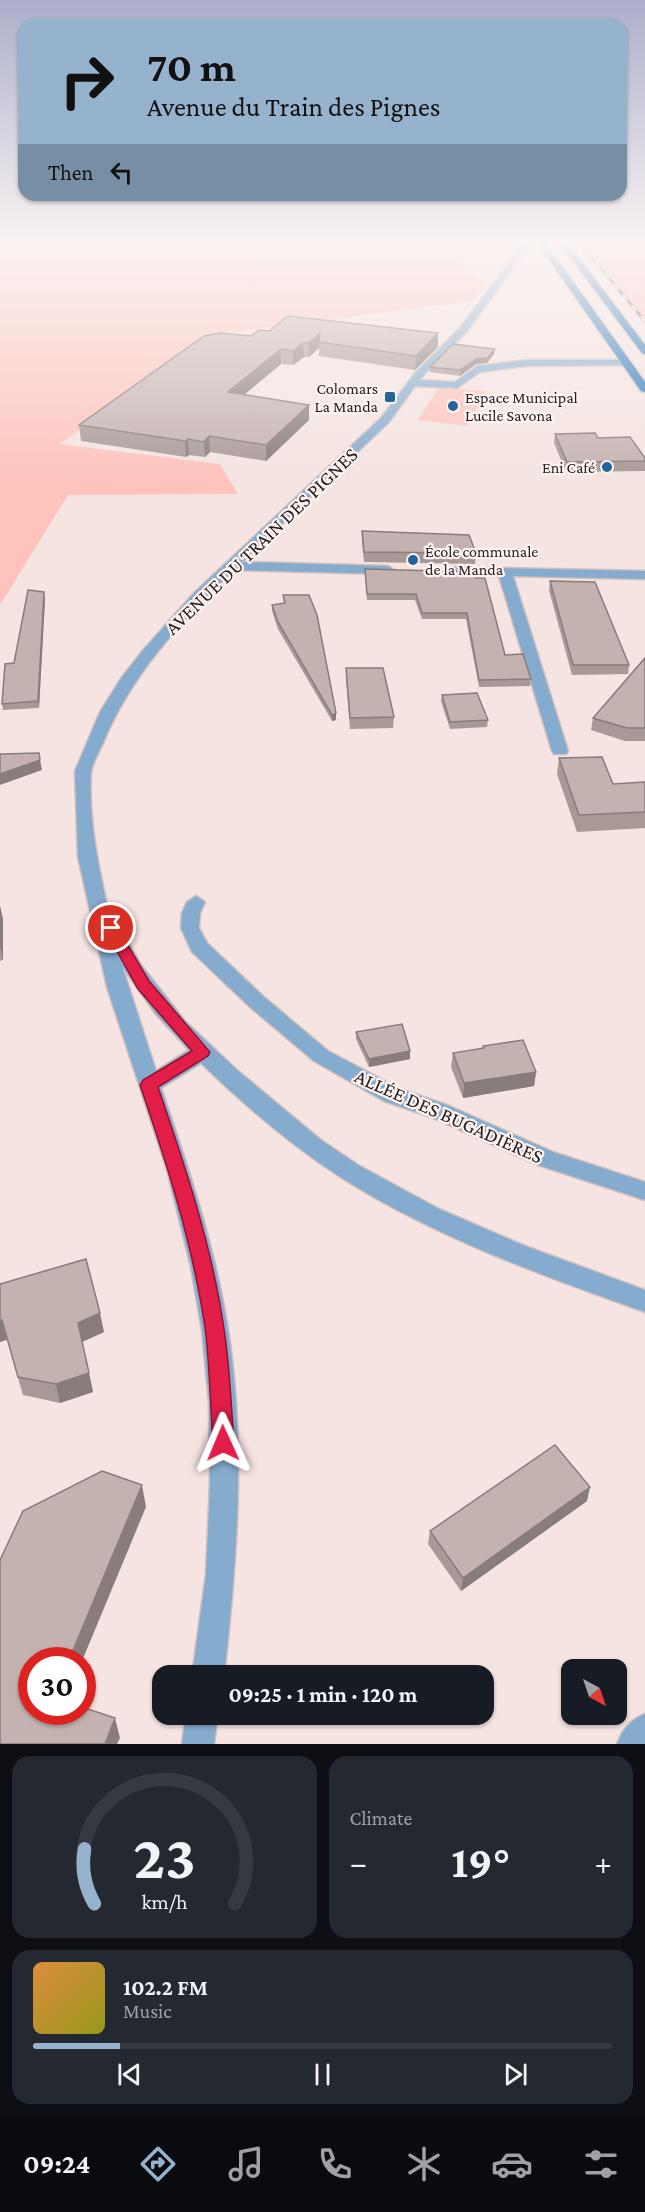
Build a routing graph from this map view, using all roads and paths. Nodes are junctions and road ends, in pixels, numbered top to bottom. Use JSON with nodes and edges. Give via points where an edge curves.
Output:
{"nodes":[{"id":1,"x":469,"y":322,"type":"edge"},
{"id":2,"x":598,"y":322,"type":"edge"},
{"id":3,"x":624,"y":322,"type":"edge"},
{"id":4,"x":645,"y":351,"type":"edge"},
{"id":5,"x":627,"y":363,"type":"junction"},
{"id":6,"x":413,"y":383,"type":"junction"},
{"id":7,"x":645,"y":389,"type":"edge"},
{"id":8,"x":230,"y":567,"type":"junction"},
{"id":9,"x":398,"y":570,"type":"edge"},
{"id":10,"x":434,"y":571,"type":"edge"},
{"id":11,"x":506,"y":573,"type":"junction"},
{"id":12,"x":645,"y":575,"type":"edge"},
{"id":13,"x":560,"y":751,"type":"dead end"},
{"id":14,"x":96,"y":897,"type":"junction"},
{"id":15,"x":196,"y":902,"type":"dead end"},
{"id":16,"x":202,"y":1052,"type":"junction"},
{"id":17,"x":149,"y":1085,"type":"junction"},
{"id":18,"x":645,"y":1191,"type":"edge"},
{"id":19,"x":645,"y":1301,"type":"edge"},
{"id":20,"x":209,"y":1665,"type":"edge"},
{"id":21,"x":201,"y":1725,"type":"edge"},
{"id":22,"x":645,"y":1730,"type":"edge"},
{"id":23,"x":198,"y":1744,"type":"edge"},
{"id":24,"x":633,"y":1744,"type":"edge"}],
"edges":[{"from":1,"to":6,"type":"street","name":"AVENUE DU TRAIN DES PIGNES"},
{"from":2,"to":5,"type":"main road"},
{"from":3,"to":4,"type":"main road"},
{"from":5,"to":6,"type":"street","via":[[526,363],[477,369],[457,385]]},
{"from":5,"to":7,"type":"main road"},
{"from":6,"to":8,"type":"street","name":"AVENUE DU TRAIN DES PIGNES","via":[[385,420]]},
{"from":8,"to":9,"type":"street"},
{"from":8,"to":14,"type":"street","name":"AVENUE DU TRAIN DES PIGNES","via":[[187,609],[127,680],[90,751],[83,779],[87,857]]},
{"from":10,"to":11,"type":"street"},
{"from":11,"to":12,"type":"street"},
{"from":11,"to":13,"type":"street"},
{"from":14,"to":16,"type":"street","via":[[118,944],[144,985]]},
{"from":14,"to":17,"type":"street","name":"AVENUE DU TRAIN DES PIGNES","via":[[117,987]]},
{"from":15,"to":18,"type":"street","name":"ALLÉE DES BUGADIÈRES","via":[[190,928],[199,947],[321,1056],[392,1095],[546,1159]]},
{"from":16,"to":17,"type":"street"},
{"from":16,"to":19,"type":"street","via":[[314,1146],[387,1191],[523,1255]]},
{"from":17,"to":20,"type":"street","name":"AVENUE DU TRAIN DES PIGNES","via":[[178,1170],[215,1330],[224,1484],[221,1574]]},
{"from":21,"to":23,"type":"street"},
{"from":22,"to":24,"type":"street"}]}
